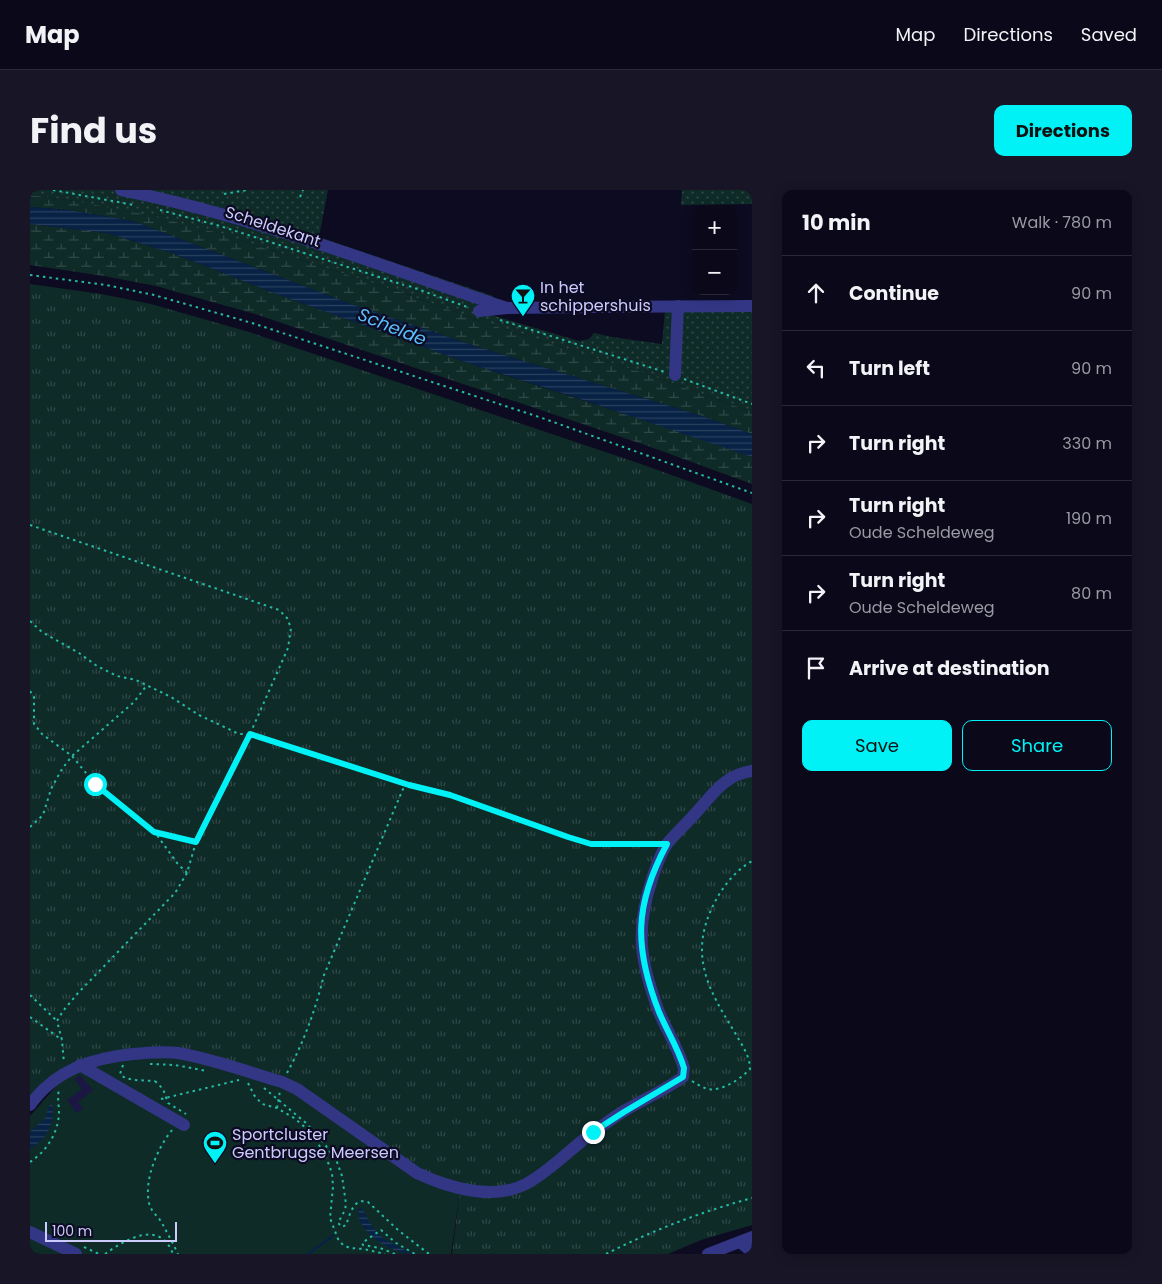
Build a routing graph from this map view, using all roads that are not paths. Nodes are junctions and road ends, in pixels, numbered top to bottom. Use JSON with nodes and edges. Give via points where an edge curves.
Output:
{"nodes":[{"id":1,"x":121,"y":190,"type":"edge"},
{"id":2,"x":678,"y":306,"type":"junction"},
{"id":3,"x":752,"y":306,"type":"edge"},
{"id":4,"x":507,"y":308,"type":"junction"},
{"id":5,"x":479,"y":311,"type":"road end"},
{"id":6,"x":675,"y":375,"type":"road end"},
{"id":7,"x":752,"y":770,"type":"edge"},
{"id":8,"x":80,"y":1065,"type":"junction"},
{"id":9,"x":30,"y":1104,"type":"edge"},
{"id":10,"x":183,"y":1121,"type":"road end"},
{"id":11,"x":30,"y":1232,"type":"edge"},
{"id":12,"x":752,"y":1237,"type":"edge"},
{"id":13,"x":740,"y":1242,"type":"junction"},
{"id":14,"x":752,"y":1252,"type":"edge"},
{"id":15,"x":76,"y":1254,"type":"edge"},
{"id":16,"x":708,"y":1254,"type":"edge"}],
"edges":[{"from":1,"to":4,"type":"street","name":"Scheldekant","via":[[240,218]]},
{"from":2,"to":3,"type":"street","name":"Scheldekant"},
{"from":2,"to":4,"type":"street","name":"Scheldekant"},
{"from":2,"to":6,"type":"street"},
{"from":4,"to":5,"type":"street","name":"Scheldekant"},
{"from":7,"to":8,"type":"street","via":[[726,780],[667,844],[658,861],[642,912],[640,933],[645,970],[684,1068],[683,1077],[616,1117],[528,1183],[513,1189],[486,1192],[433,1181],[416,1173],[315,1101],[282,1082],[177,1053],[121,1055]]},
{"from":8,"to":9,"type":"street","via":[[48,1084]]},
{"from":8,"to":10,"type":"street"},
{"from":11,"to":15,"type":"street"},
{"from":12,"to":13,"type":"street"},
{"from":13,"to":14,"type":"street"},
{"from":13,"to":16,"type":"street"}]}
